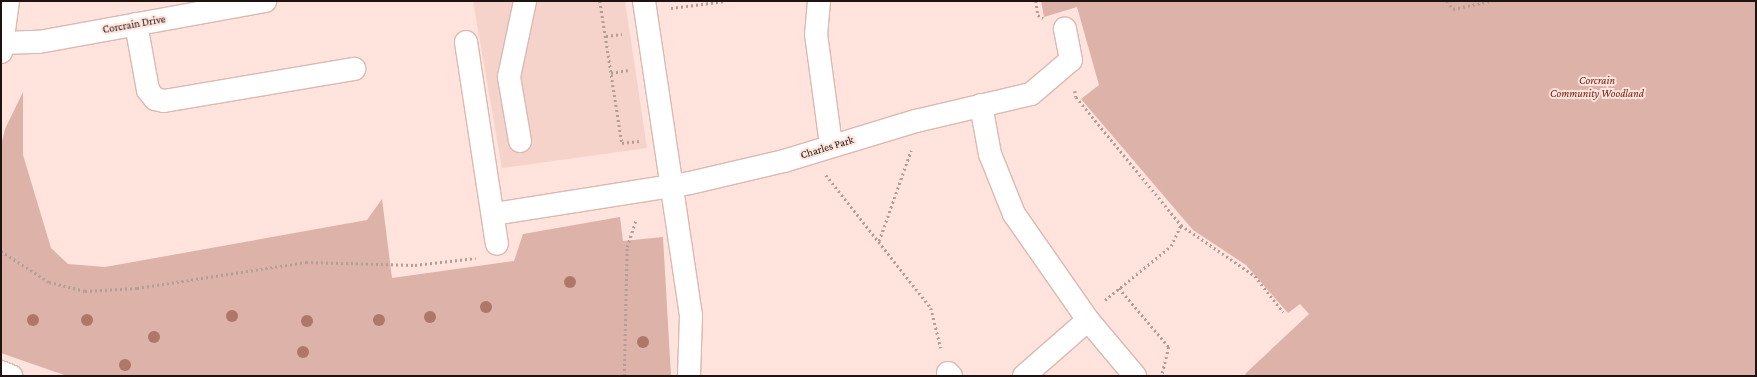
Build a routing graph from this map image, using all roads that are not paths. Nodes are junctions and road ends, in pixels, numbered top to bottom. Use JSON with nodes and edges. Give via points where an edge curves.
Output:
{"nodes":[{"id":1,"x":8,"y":1,"type":"edge"},
{"id":2,"x":265,"y":1,"type":"edge"},
{"id":3,"x":525,"y":1,"type":"edge"},
{"id":4,"x":819,"y":1,"type":"edge"},
{"id":5,"x":645,"y":6,"type":"edge"},
{"id":6,"x":136,"y":24,"type":"junction"},
{"id":7,"x":1065,"y":30,"type":"dead end"},
{"id":8,"x":466,"y":42,"type":"dead end"},
{"id":9,"x":2,"y":47,"type":"edge"},
{"id":10,"x":354,"y":69,"type":"dead end"},
{"id":11,"x":981,"y":105,"type":"junction"},
{"id":12,"x":520,"y":141,"type":"dead end"},
{"id":13,"x":831,"y":145,"type":"junction"},
{"id":14,"x":672,"y":187,"type":"junction"},
{"id":15,"x":494,"y":214,"type":"junction"},
{"id":16,"x":497,"y":244,"type":"road end"},
{"id":17,"x":1088,"y":320,"type":"junction"},
{"id":18,"x":1,"y":372,"type":"edge"},
{"id":19,"x":11,"y":376,"type":"edge"},
{"id":20,"x":689,"y":376,"type":"edge"},
{"id":21,"x":1024,"y":376,"type":"edge"},
{"id":22,"x":1135,"y":376,"type":"edge"}],
"edges":[{"from":1,"to":9,"type":"street","name":"Corcrain Drive"},
{"from":2,"to":6,"type":"street","name":"Corcrain Drive"},
{"from":3,"to":12,"type":"street","via":[[510,76]]},
{"from":4,"to":13,"type":"street","via":[[816,34]]},
{"from":5,"to":14,"type":"street"},
{"from":6,"to":9,"type":"street","name":"Corcrain Drive"},
{"from":6,"to":10,"type":"street","via":[[148,90],[155,99],[164,101]]},
{"from":7,"to":11,"type":"street","name":"Charles Park","via":[[1072,60],[1031,94]]},
{"from":8,"to":15,"type":"street"},
{"from":11,"to":13,"type":"street","name":"Charles Park"},
{"from":11,"to":17,"type":"street","via":[[990,154],[1014,214]]},
{"from":13,"to":14,"type":"street","name":"Charles Park"},
{"from":14,"to":15,"type":"street","name":"Charles Park"},
{"from":14,"to":20,"type":"street","via":[[691,316]]},
{"from":15,"to":16,"type":"street"},
{"from":17,"to":21,"type":"street"},
{"from":17,"to":22,"type":"street"},
{"from":18,"to":19,"type":"street"}]}
